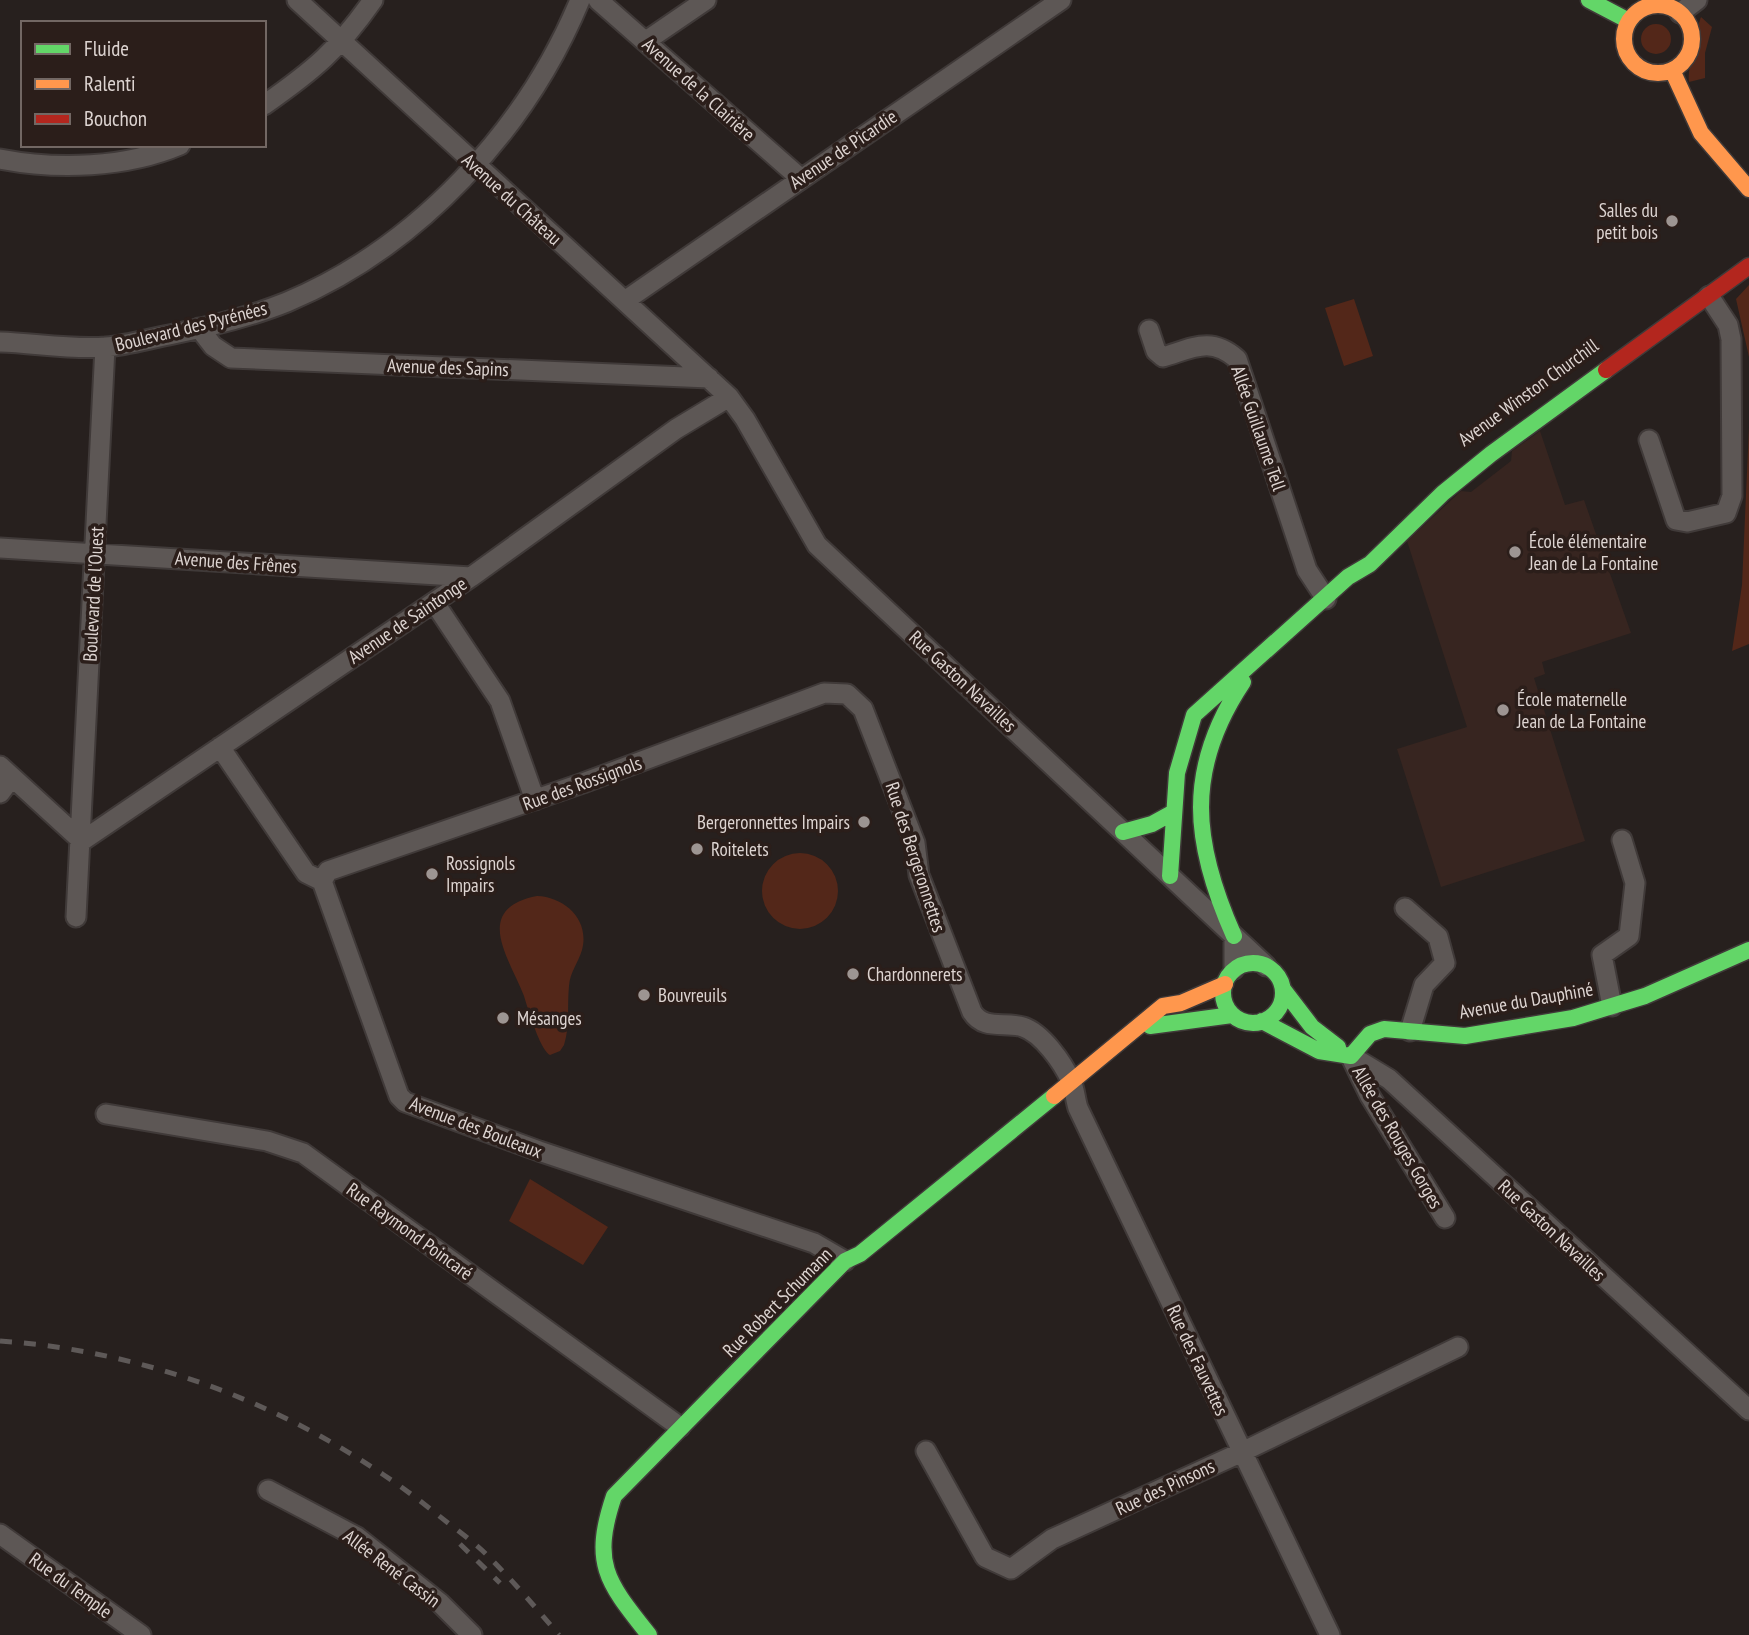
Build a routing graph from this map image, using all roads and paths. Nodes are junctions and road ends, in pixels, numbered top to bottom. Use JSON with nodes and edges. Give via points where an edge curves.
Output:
{"nodes":[{"id":1,"x":297,"y":0,"type":"edge"},
{"id":2,"x":373,"y":0,"type":"edge"},
{"id":3,"x":580,"y":0,"type":"edge"},
{"id":4,"x":598,"y":0,"type":"edge"},
{"id":5,"x":706,"y":0,"type":"edge"},
{"id":6,"x":1061,"y":0,"type":"edge"},
{"id":7,"x":1589,"y":0,"type":"edge"},
{"id":8,"x":1697,"y":0,"type":"edge"},
{"id":9,"x":1680,"y":13,"type":"junction"},
{"id":10,"x":1629,"y":21,"type":"junction"},
{"id":11,"x":646,"y":41,"type":"junction"},
{"id":12,"x":344,"y":42,"type":"junction"},
{"id":13,"x":1672,"y":70,"type":"junction"},
{"id":14,"x":266,"y":104,"type":"edge"},
{"id":15,"x":175,"y":147,"type":"edge"},
{"id":16,"x":0,"y":159,"type":"edge"},
{"id":17,"x":474,"y":166,"type":"junction"},
{"id":18,"x":800,"y":178,"type":"junction"},
{"id":19,"x":1749,"y":189,"type":"edge"},
{"id":20,"x":1749,"y":259,"type":"edge"},
{"id":21,"x":1749,"y":266,"type":"edge"},
{"id":22,"x":1709,"y":296,"type":"junction"},
{"id":23,"x":625,"y":300,"type":"junction"},
{"id":24,"x":199,"y":328,"type":"junction"},
{"id":25,"x":1149,"y":330,"type":"dead end"},
{"id":26,"x":0,"y":342,"type":"edge"},
{"id":27,"x":104,"y":348,"type":"junction"},
{"id":28,"x":709,"y":378,"type":"junction"},
{"id":29,"x":729,"y":397,"type":"junction"},
{"id":30,"x":1649,"y":440,"type":"dead end"},
{"id":31,"x":0,"y":548,"type":"edge"},
{"id":32,"x":94,"y":552,"type":"junction"},
{"id":33,"x":471,"y":577,"type":"junction"},
{"id":34,"x":1348,"y":577,"type":"junction"},
{"id":35,"x":1326,"y":598,"type":"junction"},
{"id":36,"x":433,"y":602,"type":"junction"},
{"id":37,"x":1275,"y":642,"type":"junction"},
{"id":38,"x":847,"y":694,"type":"joint"},
{"id":39,"x":220,"y":747,"type":"junction"},
{"id":40,"x":4,"y":779,"type":"edge"},
{"id":41,"x":535,"y":800,"type":"junction"},
{"id":42,"x":1172,"y":813,"type":"junction"},
{"id":43,"x":1124,"y":832,"type":"junction"},
{"id":44,"x":1622,"y":840,"type":"dead end"},
{"id":45,"x":82,"y":841,"type":"junction"},
{"id":46,"x":1202,"y":845,"type":"junction"},
{"id":47,"x":1170,"y":876,"type":"junction"},
{"id":48,"x":322,"y":881,"type":"junction"},
{"id":49,"x":1405,"y":908,"type":"dead end"},
{"id":50,"x":76,"y":917,"type":"dead end"},
{"id":51,"x":1234,"y":936,"type":"junction"},
{"id":52,"x":1749,"y":950,"type":"edge"},
{"id":53,"x":1266,"y":966,"type":"junction"},
{"id":54,"x":1230,"y":976,"type":"junction"},
{"id":55,"x":1283,"y":989,"type":"junction"},
{"id":56,"x":1612,"y":1006,"type":"junction"},
{"id":57,"x":1232,"y":1015,"type":"junction"},
{"id":58,"x":1262,"y":1021,"type":"junction"},
{"id":59,"x":983,"y":1023,"type":"joint"},
{"id":60,"x":1138,"y":1029,"type":"junction"},
{"id":61,"x":1410,"y":1031,"type":"junction"},
{"id":62,"x":1351,"y":1056,"type":"junction"},
{"id":63,"x":1072,"y":1083,"type":"junction"},
{"id":64,"x":106,"y":1114,"type":"dead end"},
{"id":65,"x":1445,"y":1218,"type":"dead end"},
{"id":66,"x":845,"y":1261,"type":"junction"},
{"id":67,"x":1458,"y":1347,"type":"dead end"},
{"id":68,"x":1749,"y":1410,"type":"edge"},
{"id":69,"x":680,"y":1427,"type":"junction"},
{"id":70,"x":926,"y":1451,"type":"dead end"},
{"id":71,"x":1242,"y":1452,"type":"junction"},
{"id":72,"x":268,"y":1490,"type":"dead end"},
{"id":73,"x":0,"y":1534,"type":"edge"},
{"id":74,"x":141,"y":1635,"type":"edge"},
{"id":75,"x":472,"y":1635,"type":"edge"},
{"id":76,"x":649,"y":1635,"type":"edge"},
{"id":77,"x":1330,"y":1635,"type":"edge"}],
"edges":[{"from":1,"to":12,"type":"street","name":"Avenue du Château"},
{"from":2,"to":12,"type":"street"},
{"from":3,"to":17,"type":"street","name":"Boulevard des Pyrénées","via":[[533,90]]},
{"from":4,"to":11,"type":"street","name":"Avenue de la Clairière"},
{"from":5,"to":11,"type":"street"},
{"from":6,"to":18,"type":"street","name":"Avenue de Picardie"},
{"from":7,"to":10,"type":"street"},
{"from":8,"to":9,"type":"street"},
{"from":9,"to":10,"type":"street","via":[[1650,6]]},
{"from":9,"to":13,"type":"street","via":[[1691,43],[1682,62]]},
{"from":10,"to":13,"type":"street","via":[[1624,39],[1629,57],[1653,72]]},
{"from":11,"to":18,"type":"street","name":"Avenue de la Clairière"},
{"from":12,"to":14,"type":"street"},
{"from":12,"to":17,"type":"street","name":"Avenue du Château"},
{"from":13,"to":19,"type":"street","via":[[1701,133]]},
{"from":15,"to":16,"type":"street","via":[[83,166]]},
{"from":17,"to":23,"type":"street","name":"Avenue du Château"},
{"from":17,"to":24,"type":"street","name":"Boulevard des Pyrénées","via":[[446,196],[352,268],[286,302]]},
{"from":18,"to":23,"type":"street","name":"Avenue de Picardie"},
{"from":20,"to":34,"type":"street","name":"Avenue Winston Churchill","via":[[1485,447],[1363,556]]},
{"from":21,"to":22,"type":"street","name":"Avenue Winston Churchill"},
{"from":22,"to":30,"type":"street","via":[[1728,325],[1731,339],[1732,496],[1726,513],[1676,520]]},
{"from":22,"to":34,"type":"street","name":"Avenue Winston Churchill","via":[[1491,454],[1370,564]]},
{"from":23,"to":28,"type":"street","name":"Avenue du Château"},
{"from":24,"to":27,"type":"street","name":"Boulevard des Pyrénées"},
{"from":24,"to":28,"type":"street","name":"Avenue des Sapins","via":[[230,358]]},
{"from":25,"to":35,"type":"street","name":"Allée Guillaume Tell","via":[[1163,357],[1206,345],[1223,346],[1237,359],[1307,570]]},
{"from":26,"to":27,"type":"street","name":"Boulevard des Pyrénées"},
{"from":27,"to":32,"type":"street","name":"Boulevard de l'Ouest"},
{"from":28,"to":29,"type":"street","name":"Avenue du Château"},
{"from":29,"to":33,"type":"street","name":"Avenue de Saintonge","via":[[676,429]]},
{"from":29,"to":43,"type":"street","name":"Rue Gaston Navailles","via":[[817,545]]},
{"from":31,"to":32,"type":"street","name":"Avenue des Frênes"},
{"from":32,"to":33,"type":"street","name":"Avenue des Frênes"},
{"from":32,"to":45,"type":"street","name":"Boulevard de l'Ouest"},
{"from":33,"to":36,"type":"street","name":"Avenue de Saintonge"},
{"from":34,"to":35,"type":"street","name":"Avenue Winston Churchill"},
{"from":35,"to":37,"type":"street","name":"Avenue Winston Churchill"},
{"from":36,"to":39,"type":"street","name":"Avenue de Saintonge"},
{"from":36,"to":41,"type":"street","via":[[500,701]]},
{"from":37,"to":42,"type":"street","name":"Avenue Winston Churchill","via":[[1194,715],[1182,741]]},
{"from":37,"to":46,"type":"street","name":"Avenue Winston Churchill","via":[[1234,694],[1207,758]]},
{"from":38,"to":41,"type":"street","name":"Rue des Rossignols","via":[[824,693]]},
{"from":38,"to":59,"type":"street","name":"Rue des Bergeronnettes","via":[[863,709],[915,843],[919,875],[972,1012]]},
{"from":39,"to":45,"type":"street","name":"Avenue de Saintonge"},
{"from":39,"to":48,"type":"street","name":"Avenue des Bouleaux","via":[[306,873]]},
{"from":40,"to":45,"type":"street"},
{"from":41,"to":48,"type":"street","name":"Rue des Rossignols","via":[[328,871]]},
{"from":42,"to":43,"type":"street"},
{"from":42,"to":47,"type":"street","name":"Avenue Winston Churchill"},
{"from":43,"to":47,"type":"street","name":"Rue Gaston Navailles"},
{"from":44,"to":56,"type":"street","via":[[1635,883],[1629,936],[1602,955]]},
{"from":45,"to":50,"type":"street","name":"Boulevard de l'Ouest"},
{"from":46,"to":47,"type":"street"},
{"from":46,"to":51,"type":"street","name":"Avenue Winston Churchill","via":[[1215,894]]},
{"from":47,"to":51,"type":"street","name":"Rue Gaston Navailles"},
{"from":48,"to":66,"type":"street","name":"Avenue des Bouleaux","via":[[399,1096],[405,1102],[814,1243]]},
{"from":49,"to":61,"type":"street","via":[[1438,937],[1445,963],[1424,985]]},
{"from":51,"to":53,"type":"street","name":"Rue Gaston Navailles"},
{"from":51,"to":54,"type":"street"},
{"from":52,"to":56,"type":"street","name":"Avenue du Dauphiné"},
{"from":53,"to":54,"type":"street","via":[[1246,964]]},
{"from":53,"to":55,"type":"street"},
{"from":54,"to":57,"type":"street","via":[[1223,995]]},
{"from":54,"to":60,"type":"street","name":"Rue Robert Schumann","via":[[1181,1003],[1163,1006]]},
{"from":55,"to":58,"type":"street","via":[[1278,1010]]},
{"from":55,"to":62,"type":"street","name":"Rue Gaston Navailles","via":[[1312,1027]]},
{"from":56,"to":61,"type":"street","name":"Avenue du Dauphiné","via":[[1573,1018],[1465,1036]]},
{"from":57,"to":58,"type":"street","via":[[1250,1023]]},
{"from":57,"to":60,"type":"street"},
{"from":58,"to":62,"type":"street","name":"Rue Gaston Navailles","via":[[1319,1051]]},
{"from":59,"to":63,"type":"street","name":"Rue des Fauvettes","via":[[1024,1027],[1040,1039]]},
{"from":60,"to":63,"type":"street","name":"Rue Robert Schumann"},
{"from":61,"to":62,"type":"street","name":"Avenue du Dauphiné","via":[[1384,1029],[1370,1034]]},
{"from":62,"to":65,"type":"street","name":"Allée des Rouges Gorges","via":[[1370,1096]]},
{"from":62,"to":68,"type":"street","name":"Rue Gaston Navailles","via":[[1389,1079]]},
{"from":63,"to":66,"type":"street","name":"Rue Robert Schumann","via":[[860,1254]]},
{"from":63,"to":71,"type":"street","name":"Rue des Fauvettes","via":[[1078,1108]]},
{"from":64,"to":69,"type":"street","name":"Rue Raymond Poincaré","via":[[267,1141],[303,1153]]},
{"from":66,"to":69,"type":"street","name":"Rue Robert Schumann"},
{"from":67,"to":71,"type":"street","name":"Rue des Pinsons"},
{"from":69,"to":76,"type":"street","name":"Rue Robert Schumann","via":[[614,1496],[602,1525],[601,1557],[609,1583]]},
{"from":70,"to":71,"type":"street","name":"Rue des Pinsons","via":[[985,1557],[1011,1569],[1052,1538]]},
{"from":71,"to":77,"type":"street","name":"Rue des Fauvettes"},
{"from":72,"to":75,"type":"street","name":"Allée René Cassin","via":[[356,1537],[440,1603]]},
{"from":73,"to":74,"type":"street","name":"Rue du Temple"}]}
